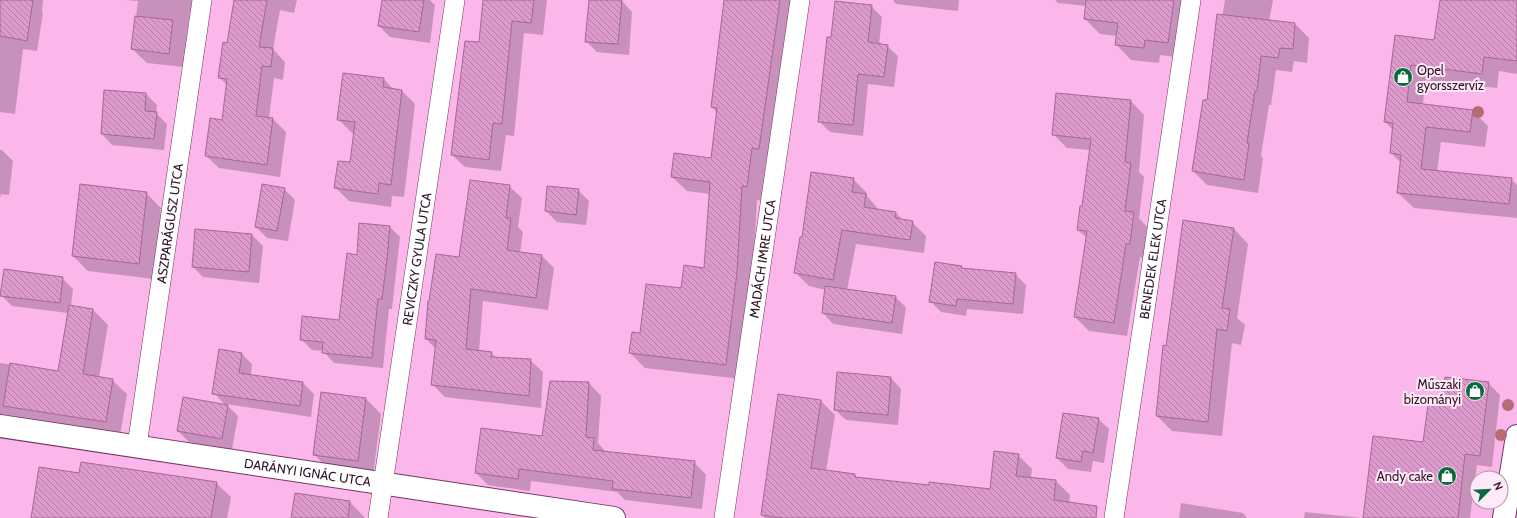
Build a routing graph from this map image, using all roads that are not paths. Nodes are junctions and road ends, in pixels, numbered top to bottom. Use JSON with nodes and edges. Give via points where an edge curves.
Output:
{"nodes":[{"id":1,"x":202,"y":0,"type":"edge"},
{"id":2,"x":455,"y":0,"type":"edge"},
{"id":3,"x":800,"y":0,"type":"edge"},
{"id":4,"x":1192,"y":0,"type":"edge"},
{"id":5,"x":0,"y":426,"type":"edge"},
{"id":6,"x":1517,"y":436,"type":"edge"},
{"id":7,"x":137,"y":446,"type":"junction"},
{"id":8,"x":383,"y":484,"type":"junction"},
{"id":9,"x":378,"y":518,"type":"edge"},
{"id":10,"x":614,"y":518,"type":"edge"},
{"id":11,"x":724,"y":518,"type":"edge"},
{"id":12,"x":1114,"y":518,"type":"edge"},
{"id":13,"x":1504,"y":518,"type":"edge"}],
"edges":[{"from":1,"to":7,"type":"street","name":"ASZPARÁGUSZ UTCA"},
{"from":2,"to":8,"type":"street","name":"REVICZKY GYULA UTCA"},
{"from":3,"to":11,"type":"street","name":"MADÁCH IMRE UTCA"},
{"from":4,"to":12,"type":"street","name":"BENEDEK ELEK UTCA"},
{"from":5,"to":7,"type":"street","name":"DARÁNYI IGNÁC UTCA"},
{"from":6,"to":13,"type":"street"},
{"from":7,"to":8,"type":"street","name":"DARÁNYI IGNÁC UTCA"},
{"from":8,"to":9,"type":"street","name":"REVICZKY GYULA UTCA"},
{"from":8,"to":10,"type":"street","name":"DARÁNYI IGNÁC UTCA"}]}
